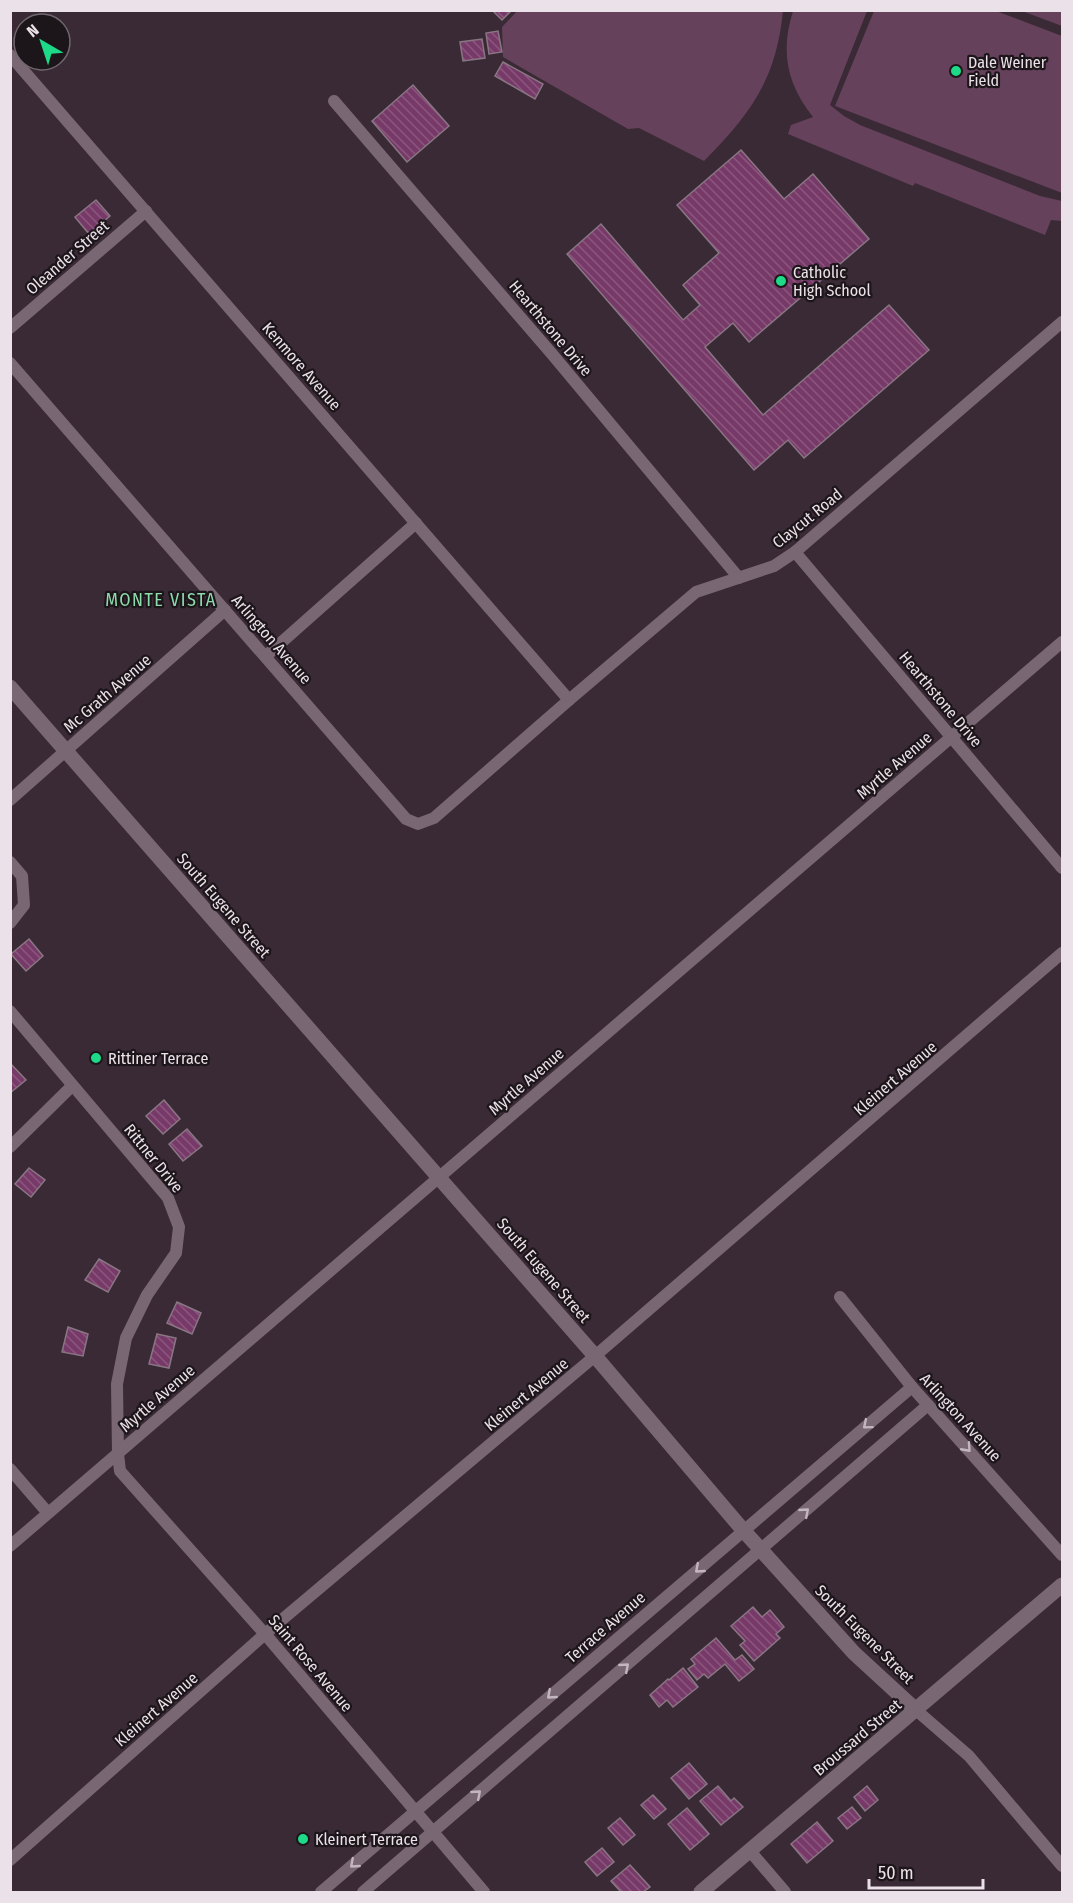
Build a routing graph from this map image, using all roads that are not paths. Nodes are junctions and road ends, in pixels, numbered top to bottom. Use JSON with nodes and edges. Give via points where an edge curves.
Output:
{"nodes":[{"id":1,"x":10,"y":55,"type":"edge"},
{"id":2,"x":334,"y":101,"type":"dead end"},
{"id":3,"x":146,"y":211,"type":"junction"},
{"id":4,"x":1062,"y":322,"type":"edge"},
{"id":5,"x":10,"y":328,"type":"edge"},
{"id":6,"x":10,"y":363,"type":"edge"},
{"id":7,"x":416,"y":523,"type":"junction"},
{"id":8,"x":795,"y":552,"type":"junction"},
{"id":9,"x":739,"y":578,"type":"junction"},
{"id":10,"x":225,"y":610,"type":"junction"},
{"id":11,"x":1062,"y":642,"type":"edge"},
{"id":12,"x":266,"y":656,"type":"junction"},
{"id":13,"x":10,"y":687,"type":"edge"},
{"id":14,"x":569,"y":700,"type":"junction"},
{"id":15,"x":952,"y":737,"type":"junction"},
{"id":16,"x":66,"y":751,"type":"junction"},
{"id":17,"x":10,"y":800,"type":"edge"},
{"id":18,"x":418,"y":824,"type":"joint"},
{"id":19,"x":10,"y":862,"type":"edge"},
{"id":20,"x":1062,"y":868,"type":"edge"},
{"id":21,"x":10,"y":923,"type":"edge"},
{"id":22,"x":1062,"y":953,"type":"edge"},
{"id":23,"x":10,"y":1011,"type":"edge"},
{"id":24,"x":72,"y":1086,"type":"junction"},
{"id":25,"x":10,"y":1146,"type":"edge"},
{"id":26,"x":439,"y":1178,"type":"junction"},
{"id":27,"x":840,"y":1297,"type":"dead end"},
{"id":28,"x":596,"y":1356,"type":"junction"},
{"id":29,"x":912,"y":1387,"type":"junction"},
{"id":30,"x":928,"y":1405,"type":"junction"},
{"id":31,"x":118,"y":1454,"type":"junction"},
{"id":32,"x":10,"y":1469,"type":"edge"},
{"id":33,"x":48,"y":1513,"type":"junction"},
{"id":34,"x":743,"y":1530,"type":"junction"},
{"id":35,"x":10,"y":1546,"type":"edge"},
{"id":36,"x":761,"y":1550,"type":"junction"},
{"id":37,"x":1062,"y":1555,"type":"edge"},
{"id":38,"x":1062,"y":1585,"type":"edge"},
{"id":39,"x":265,"y":1634,"type":"junction"},
{"id":40,"x":916,"y":1710,"type":"junction"},
{"id":41,"x":415,"y":1812,"type":"junction"},
{"id":42,"x":432,"y":1833,"type":"junction"},
{"id":43,"x":750,"y":1851,"type":"junction"},
{"id":44,"x":10,"y":1860,"type":"edge"},
{"id":45,"x":1062,"y":1866,"type":"edge"},
{"id":46,"x":321,"y":1893,"type":"edge"},
{"id":47,"x":363,"y":1893,"type":"edge"},
{"id":48,"x":484,"y":1893,"type":"edge"},
{"id":49,"x":701,"y":1893,"type":"edge"},
{"id":50,"x":785,"y":1893,"type":"edge"}],
"edges":[{"from":1,"to":3,"type":"street","name":"Kenmore Avenue"},
{"from":2,"to":9,"type":"street","name":"Hearthstone Drive"},
{"from":3,"to":5,"type":"street","name":"Oleander Street"},
{"from":3,"to":7,"type":"street","name":"Kenmore Avenue"},
{"from":4,"to":8,"type":"street","name":"Claycut Road"},
{"from":6,"to":10,"type":"street","name":"Arlington Avenue"},
{"from":7,"to":12,"type":"street"},
{"from":7,"to":14,"type":"street","name":"Kenmore Avenue"},
{"from":8,"to":9,"type":"street","name":"Claycut Road","via":[[774,566]]},
{"from":8,"to":15,"type":"street","name":"Hearthstone Drive"},
{"from":9,"to":14,"type":"street","name":"Claycut Road","via":[[696,592]]},
{"from":10,"to":12,"type":"street","name":"Arlington Avenue"},
{"from":10,"to":16,"type":"street","name":"Mc Grath Avenue"},
{"from":11,"to":15,"type":"street","name":"Myrtle Avenue"},
{"from":12,"to":18,"type":"street","name":"Arlington Avenue","via":[[406,819]]},
{"from":13,"to":16,"type":"street","name":"South Eugene Street"},
{"from":14,"to":18,"type":"street","name":"Claycut Road","via":[[434,818]]},
{"from":15,"to":20,"type":"street","name":"Hearthstone Drive"},
{"from":15,"to":26,"type":"street","name":"Myrtle Avenue"},
{"from":16,"to":17,"type":"street","name":"Mc Grath Avenue"},
{"from":16,"to":26,"type":"street","name":"South Eugene Street"},
{"from":19,"to":21,"type":"street","via":[[22,876],[24,905]]},
{"from":22,"to":28,"type":"street","name":"Kleinert Avenue"},
{"from":23,"to":24,"type":"street","name":"Rittner Drive"},
{"from":24,"to":25,"type":"street"},
{"from":24,"to":31,"type":"street","name":"Rittner Drive","via":[[168,1198],[179,1227],[176,1253],[147,1295],[126,1338],[117,1384]]},
{"from":26,"to":28,"type":"street","name":"South Eugene Street"},
{"from":26,"to":31,"type":"street","name":"Myrtle Avenue"},
{"from":27,"to":29,"type":"street","name":"Arlington Avenue"},
{"from":28,"to":34,"type":"street","name":"South Eugene Street"},
{"from":28,"to":39,"type":"street","name":"Kleinert Avenue"},
{"from":29,"to":30,"type":"street","name":"Arlington Avenue"},
{"from":29,"to":34,"type":"street","name":"Terrace Avenue","one_way":true},
{"from":36,"to":30,"type":"street","one_way":true},
{"from":30,"to":37,"type":"street","name":"Arlington Avenue","one_way":true},
{"from":31,"to":33,"type":"street","name":"Myrtle Avenue"},
{"from":31,"to":39,"type":"street","name":"Saint Rose Avenue","via":[[120,1471]]},
{"from":32,"to":33,"type":"street"},
{"from":33,"to":35,"type":"street","name":"Myrtle Avenue"},
{"from":34,"to":36,"type":"street","name":"South Eugene Street"},
{"from":34,"to":41,"type":"street","name":"Terrace Avenue","one_way":true},
{"from":36,"to":40,"type":"street","name":"South Eugene Street","via":[[854,1653]]},
{"from":42,"to":36,"type":"street","one_way":true},
{"from":38,"to":40,"type":"street","name":"Broussard Street"},
{"from":39,"to":41,"type":"street","name":"Saint Rose Avenue"},
{"from":39,"to":44,"type":"street","name":"Kleinert Avenue"},
{"from":40,"to":43,"type":"street","name":"Broussard Street"},
{"from":40,"to":45,"type":"street","name":"South Eugene Street","via":[[969,1756]]},
{"from":41,"to":42,"type":"street","name":"Saint Rose Avenue"},
{"from":41,"to":46,"type":"street","name":"Terrace Avenue","one_way":true},
{"from":42,"to":47,"type":"street"},
{"from":42,"to":48,"type":"street","name":"Saint Rose Avenue"},
{"from":43,"to":49,"type":"street","name":"Broussard Street"},
{"from":43,"to":50,"type":"street"}]}
